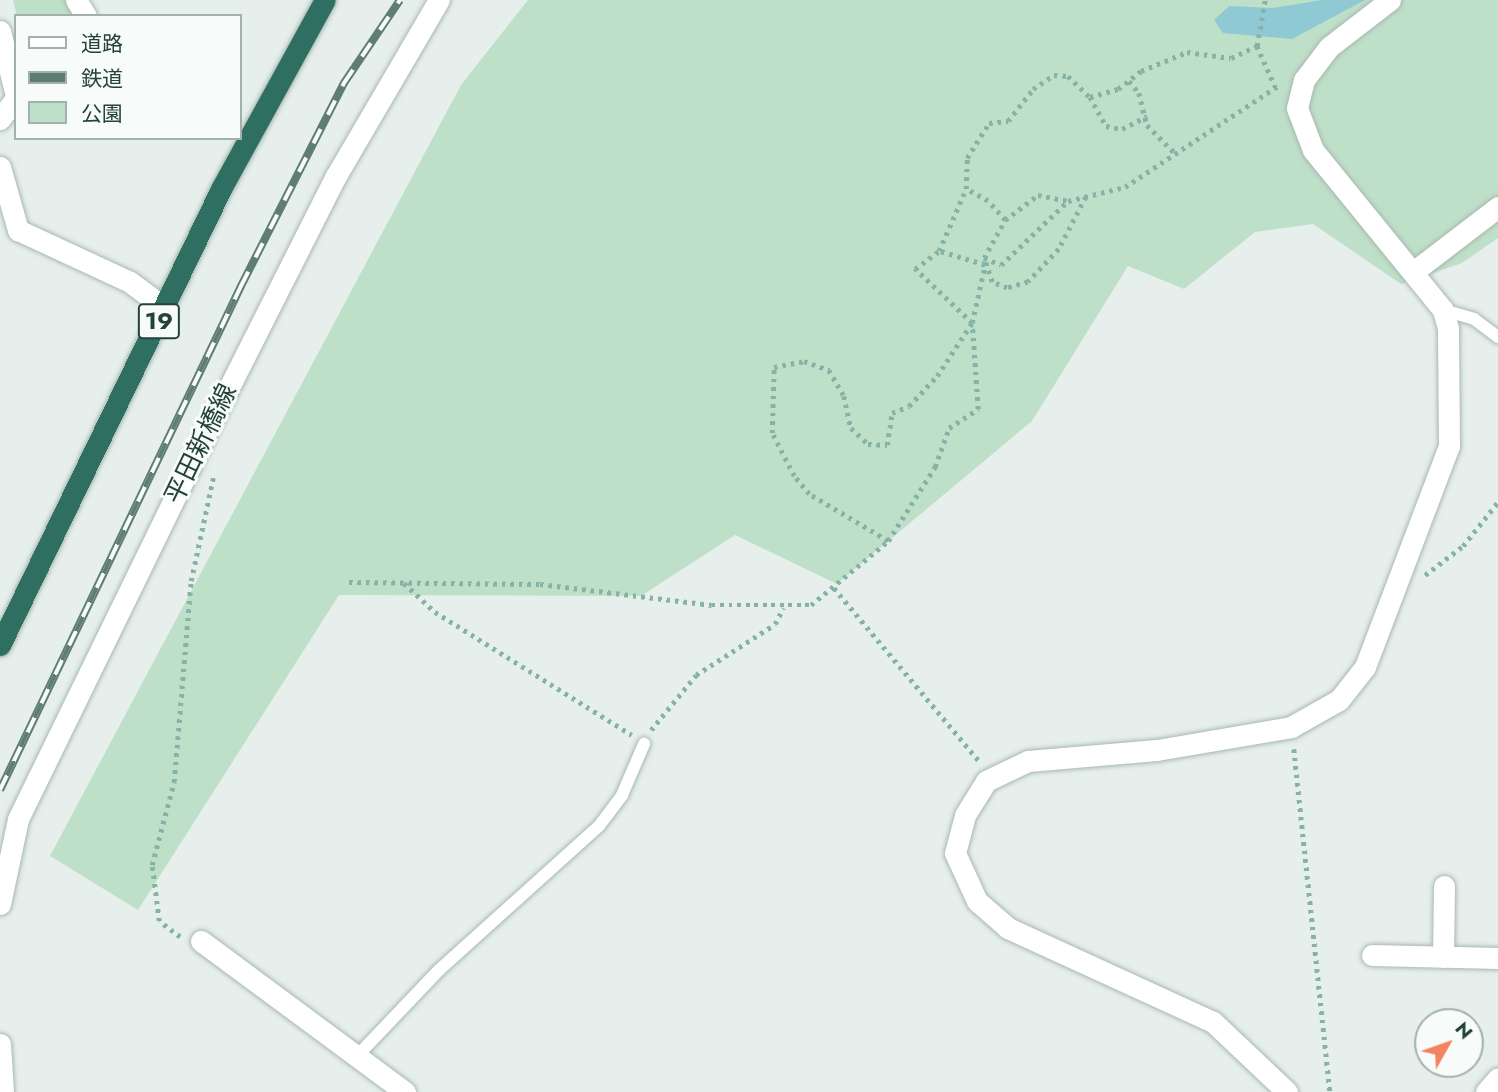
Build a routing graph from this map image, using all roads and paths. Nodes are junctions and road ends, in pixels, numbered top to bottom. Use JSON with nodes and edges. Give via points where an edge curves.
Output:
{"nodes":[{"id":1,"x":325,"y":0,"type":"edge"},
{"id":2,"x":439,"y":0,"type":"edge"},
{"id":3,"x":1390,"y":0,"type":"edge"},
{"id":4,"x":1264,"y":2,"type":"edge"},
{"id":5,"x":0,"y":31,"type":"edge"},
{"id":6,"x":1257,"y":45,"type":"junction"},
{"id":7,"x":1304,"y":80,"type":"junction"},
{"id":8,"x":1129,"y":81,"type":"junction"},
{"id":9,"x":1275,"y":86,"type":"junction"},
{"id":10,"x":14,"y":89,"type":"edge"},
{"id":11,"x":1090,"y":97,"type":"junction"},
{"id":12,"x":14,"y":100,"type":"edge"},
{"id":13,"x":1147,"y":116,"type":"junction"},
{"id":14,"x":0,"y":119,"type":"edge"},
{"id":15,"x":1177,"y":155,"type":"junction"},
{"id":16,"x":0,"y":167,"type":"edge"},
{"id":17,"x":966,"y":189,"type":"junction"},
{"id":18,"x":1086,"y":197,"type":"junction"},
{"id":19,"x":1068,"y":201,"type":"junction"},
{"id":20,"x":1498,"y":207,"type":"edge"},
{"id":21,"x":1005,"y":220,"type":"junction"},
{"id":22,"x":939,"y":251,"type":"junction"},
{"id":23,"x":984,"y":258,"type":"junction"},
{"id":24,"x":985,"y":265,"type":"junction"},
{"id":25,"x":1413,"y":272,"type":"junction"},
{"id":26,"x":165,"y":308,"type":"junction"},
{"id":27,"x":1443,"y":310,"type":"junction"},
{"id":28,"x":972,"y":323,"type":"junction"},
{"id":29,"x":1498,"y":337,"type":"edge"},
{"id":30,"x":216,"y":470,"type":"dead end"},
{"id":31,"x":1498,"y":502,"type":"edge"},
{"id":32,"x":888,"y":541,"type":"junction"},
{"id":33,"x":1421,"y":578,"type":"dead end"},
{"id":34,"x":349,"y":582,"type":"dead end"},
{"id":35,"x":404,"y":583,"type":"junction"},
{"id":36,"x":834,"y":588,"type":"junction"},
{"id":37,"x":783,"y":608,"type":"junction"},
{"id":38,"x":0,"y":645,"type":"edge"},
{"id":39,"x":1291,"y":727,"type":"junction"},
{"id":40,"x":644,"y":744,"type":"junction"},
{"id":41,"x":986,"y":781,"type":"junction"},
{"id":42,"x":1444,"y":886,"type":"dead end"},
{"id":43,"x":0,"y":904,"type":"edge"},
{"id":44,"x":201,"y":941,"type":"joint"},
{"id":45,"x":1372,"y":955,"type":"dead end"},
{"id":46,"x":1443,"y":957,"type":"junction"},
{"id":47,"x":1498,"y":958,"type":"edge"},
{"id":48,"x":0,"y":1044,"type":"edge"},
{"id":49,"x":359,"y":1054,"type":"junction"},
{"id":50,"x":1498,"y":1078,"type":"edge"},
{"id":51,"x":3,"y":1092,"type":"edge"},
{"id":52,"x":405,"y":1092,"type":"edge"},
{"id":53,"x":1287,"y":1092,"type":"edge"},
{"id":54,"x":1330,"y":1092,"type":"edge"},
{"id":55,"x":1486,"y":1092,"type":"edge"}],
"edges":[{"from":1,"to":26,"type":"highway","number":"19","via":[[222,187]]},
{"from":2,"to":43,"type":"street","name":"平田新橋線","via":[[336,176],[90,670],[18,819]]},
{"from":3,"to":7,"type":"street","via":[[1329,47]]},
{"from":4,"to":6,"type":"path"},
{"from":5,"to":10,"type":"street"},
{"from":6,"to":8,"type":"path","via":[[1231,58],[1187,51]]},
{"from":6,"to":9,"type":"path"},
{"from":7,"to":9,"type":"path"},
{"from":7,"to":25,"type":"street","via":[[1297,108],[1313,150]]},
{"from":8,"to":11,"type":"path"},
{"from":8,"to":13,"type":"path"},
{"from":9,"to":15,"type":"path"},
{"from":11,"to":13,"type":"path","via":[[1106,126],[1122,129]]},
{"from":11,"to":17,"type":"path","via":[[1068,75],[1054,75],[1033,89],[1008,121],[989,123],[967,158]]},
{"from":12,"to":14,"type":"street"},
{"from":13,"to":15,"type":"path","via":[[1147,125]]},
{"from":15,"to":18,"type":"path","via":[[1125,187]]},
{"from":16,"to":26,"type":"street","via":[[18,229],[130,282]]},
{"from":17,"to":21,"type":"path"},
{"from":17,"to":22,"type":"path"},
{"from":18,"to":19,"type":"path"},
{"from":18,"to":24,"type":"path","via":[[1059,249],[1028,282],[1007,288],[992,282]]},
{"from":19,"to":21,"type":"path","via":[[1038,195]]},
{"from":19,"to":23,"type":"path","via":[[1001,265]]},
{"from":20,"to":25,"type":"street"},
{"from":21,"to":23,"type":"path"},
{"from":22,"to":24,"type":"path"},
{"from":22,"to":28,"type":"path","via":[[915,269]]},
{"from":23,"to":24,"type":"path"},
{"from":24,"to":28,"type":"path"},
{"from":25,"to":27,"type":"street"},
{"from":26,"to":38,"type":"highway","number":"19"},
{"from":27,"to":29,"type":"lane","via":[[1474,319]]},
{"from":27,"to":39,"type":"street","via":[[1451,359],[1449,446],[1365,667],[1339,699]]},
{"from":28,"to":32,"type":"path","via":[[978,409],[949,428],[935,467]]},
{"from":28,"to":32,"type":"path","via":[[937,376],[909,407],[892,413],[887,445],[868,444],[851,428],[844,396],[828,370],[804,361],[774,366],[772,433],[794,476],[809,494]]},
{"from":30,"to":44,"type":"path","via":[[191,581],[174,782],[152,865],[159,920],[180,937]]},
{"from":31,"to":33,"type":"path","via":[[1463,546]]},
{"from":32,"to":36,"type":"path"},
{"from":34,"to":35,"type":"path"},
{"from":35,"to":37,"type":"path","via":[[540,584]]},
{"from":35,"to":40,"type":"path","via":[[435,612],[515,656]]},
{"from":36,"to":37,"type":"path","via":[[811,605]]},
{"from":36,"to":41,"type":"path","via":[[955,731]]},
{"from":37,"to":40,"type":"path","via":[[775,624],[696,675],[657,717]]},
{"from":39,"to":41,"type":"street","via":[[1157,750],[1028,761]]},
{"from":39,"to":54,"type":"path"},
{"from":40,"to":49,"type":"lane","via":[[622,795],[599,826],[439,970]]},
{"from":41,"to":53,"type":"street","via":[[965,815],[955,853],[978,901],[1008,928],[1213,1022]]},
{"from":42,"to":46,"type":"street"},
{"from":44,"to":49,"type":"street"},
{"from":45,"to":46,"type":"street"},
{"from":46,"to":47,"type":"street"},
{"from":48,"to":51,"type":"street"},
{"from":49,"to":52,"type":"street"},
{"from":50,"to":55,"type":"street"}]}
